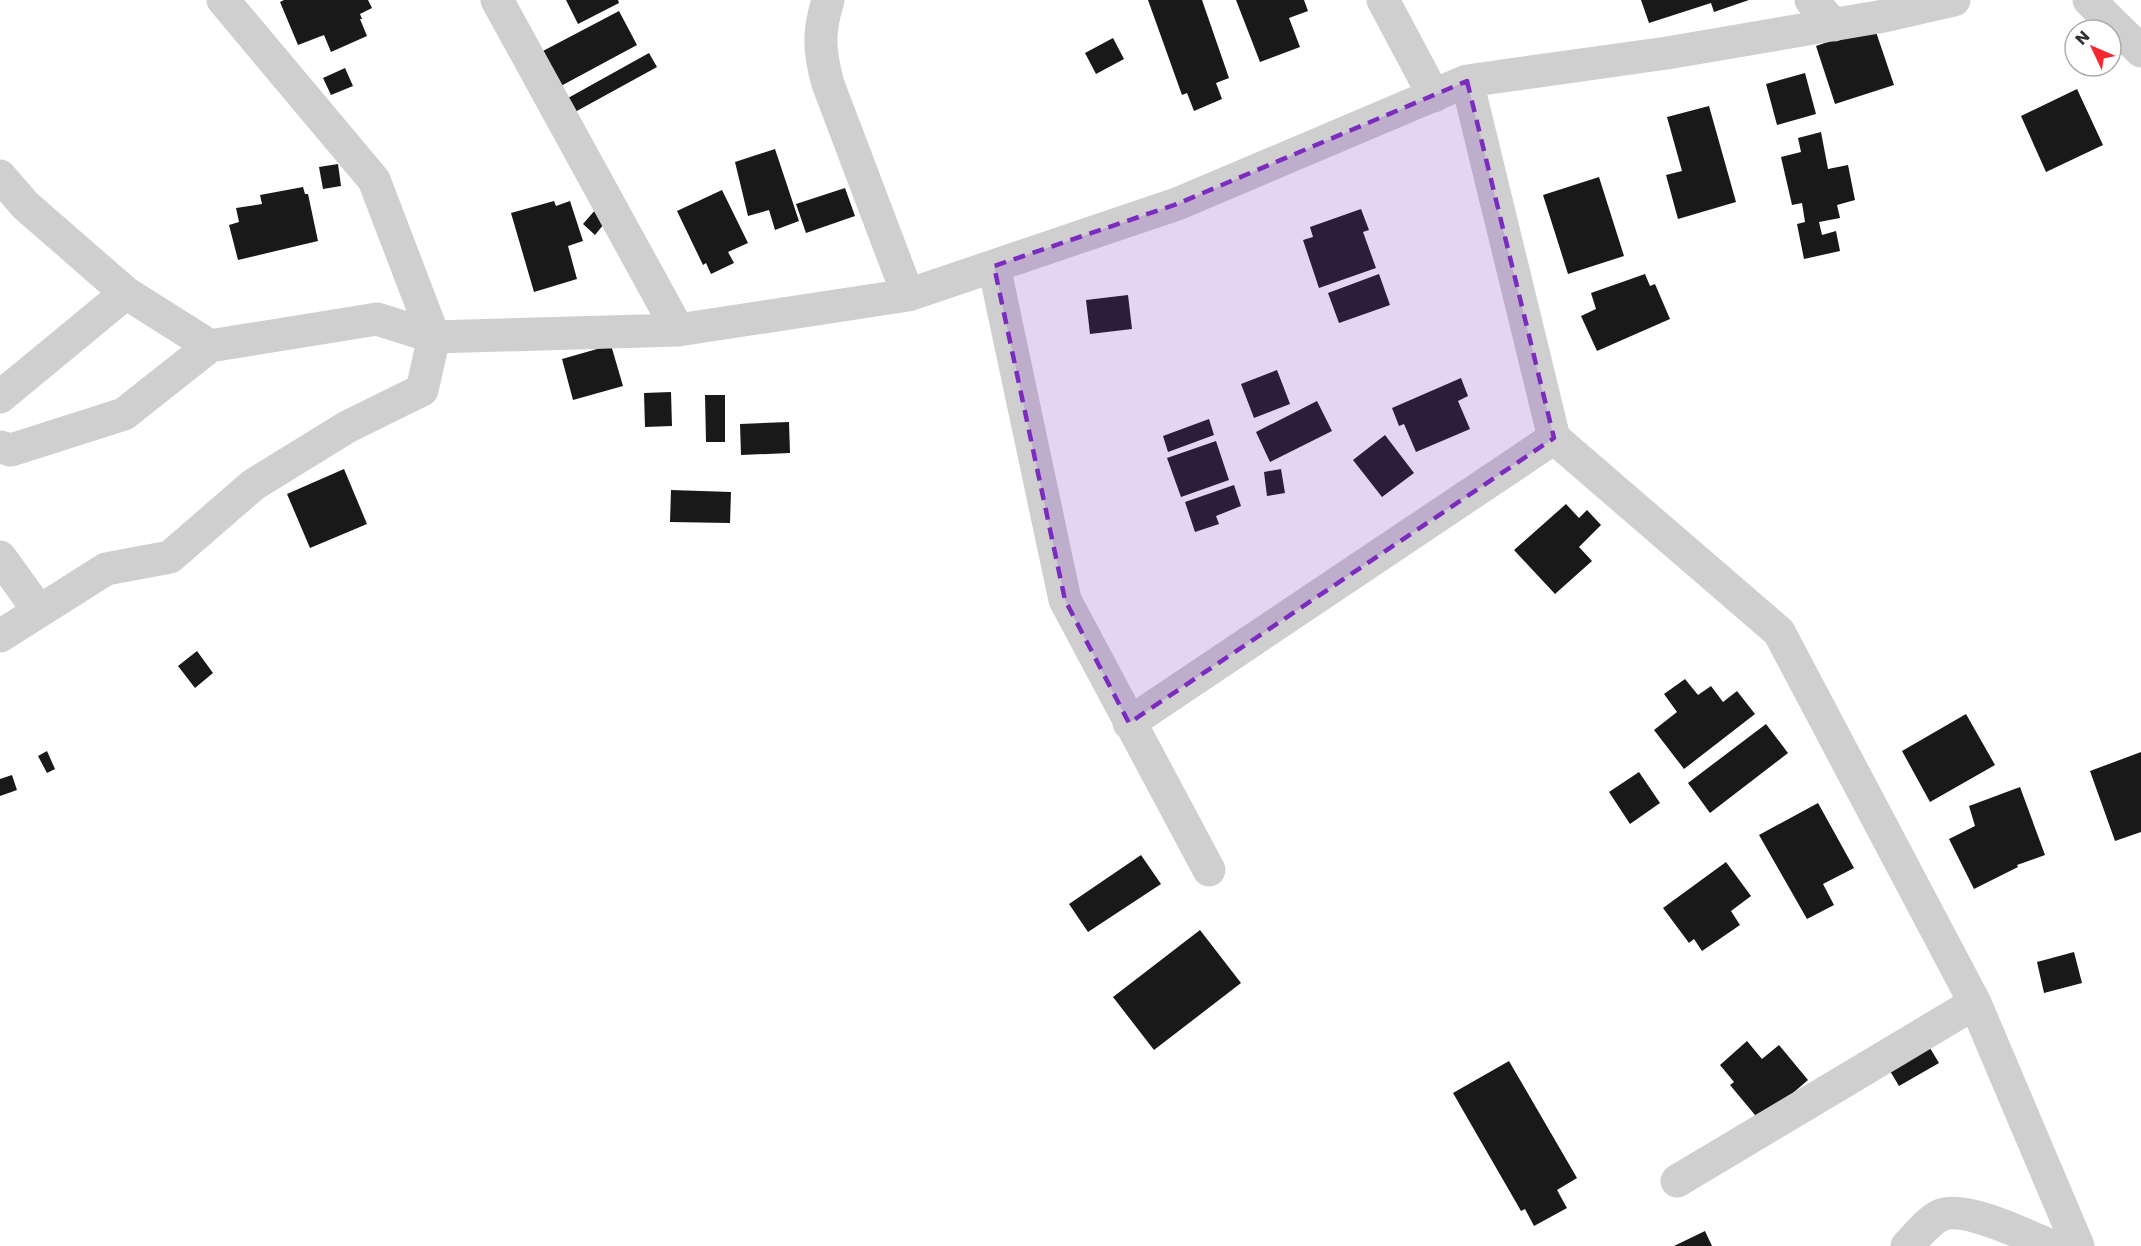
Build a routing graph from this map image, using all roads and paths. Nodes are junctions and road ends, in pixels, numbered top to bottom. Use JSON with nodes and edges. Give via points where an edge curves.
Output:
{"nodes":[{"id":1,"x":223,"y":0,"type":"edge"},
{"id":2,"x":497,"y":0,"type":"edge"},
{"id":3,"x":828,"y":0,"type":"edge"},
{"id":4,"x":1383,"y":0,"type":"edge"},
{"id":5,"x":1811,"y":0,"type":"edge"},
{"id":6,"x":1954,"y":0,"type":"edge"},
{"id":7,"x":2089,"y":0,"type":"edge"},
{"id":8,"x":1834,"y":24,"type":"junction"},
{"id":9,"x":2141,"y":51,"type":"edge"},
{"id":10,"x":1467,"y":81,"type":"junction"},
{"id":11,"x":1434,"y":96,"type":"junction"},
{"id":12,"x":0,"y":176,"type":"edge"},
{"id":13,"x":994,"y":266,"type":"junction"},
{"id":14,"x":126,"y":293,"type":"junction"},
{"id":15,"x":908,"y":295,"type":"junction"},
{"id":16,"x":678,"y":330,"type":"junction"},
{"id":17,"x":434,"y":338,"type":"junction"},
{"id":18,"x":210,"y":346,"type":"junction"},
{"id":19,"x":0,"y":398,"type":"edge"},
{"id":20,"x":1554,"y":438,"type":"junction"},
{"id":21,"x":0,"y":447,"type":"edge"},
{"id":22,"x":0,"y":557,"type":"edge"},
{"id":23,"x":39,"y":611,"type":"junction"},
{"id":24,"x":0,"y":636,"type":"edge"},
{"id":25,"x":1129,"y":723,"type":"junction"},
{"id":26,"x":1209,"y":870,"type":"dead end"},
{"id":27,"x":1975,"y":1003,"type":"junction"},
{"id":28,"x":1677,"y":1181,"type":"dead end"},
{"id":29,"x":1906,"y":1246,"type":"edge"},
{"id":30,"x":2051,"y":1246,"type":"edge"},
{"id":31,"x":2078,"y":1246,"type":"edge"}],
"edges":[{"from":1,"to":17,"type":"street","via":[[374,180]]},
{"from":2,"to":16,"type":"street"},
{"from":3,"to":15,"type":"street","via":[[821,28],[822,63]]},
{"from":4,"to":11,"type":"street"},
{"from":5,"to":8,"type":"street"},
{"from":6,"to":8,"type":"street"},
{"from":7,"to":9,"type":"street"},
{"from":8,"to":10,"type":"street","via":[[1667,53]]},
{"from":10,"to":11,"type":"street"},
{"from":10,"to":20,"type":"street"},
{"from":11,"to":13,"type":"street","via":[[1177,204]]},
{"from":12,"to":14,"type":"street","via":[[25,205]]},
{"from":13,"to":15,"type":"street"},
{"from":13,"to":25,"type":"street","via":[[1065,600]]},
{"from":14,"to":18,"type":"street"},
{"from":14,"to":19,"type":"street"},
{"from":15,"to":16,"type":"street"},
{"from":16,"to":17,"type":"street"},
{"from":17,"to":18,"type":"street","via":[[376,319]]},
{"from":17,"to":23,"type":"street","via":[[422,390],[347,427],[253,485],[170,557],[106,569]]},
{"from":18,"to":21,"type":"street","via":[[124,414],[11,450]]},
{"from":20,"to":25,"type":"street"},
{"from":20,"to":27,"type":"street","via":[[1779,632]]},
{"from":22,"to":23,"type":"street"},
{"from":23,"to":24,"type":"street"},
{"from":25,"to":26,"type":"street"},
{"from":27,"to":28,"type":"street"},
{"from":27,"to":31,"type":"street"},
{"from":29,"to":30,"type":"street","via":[[1941,1215],[1958,1213]]}]}
